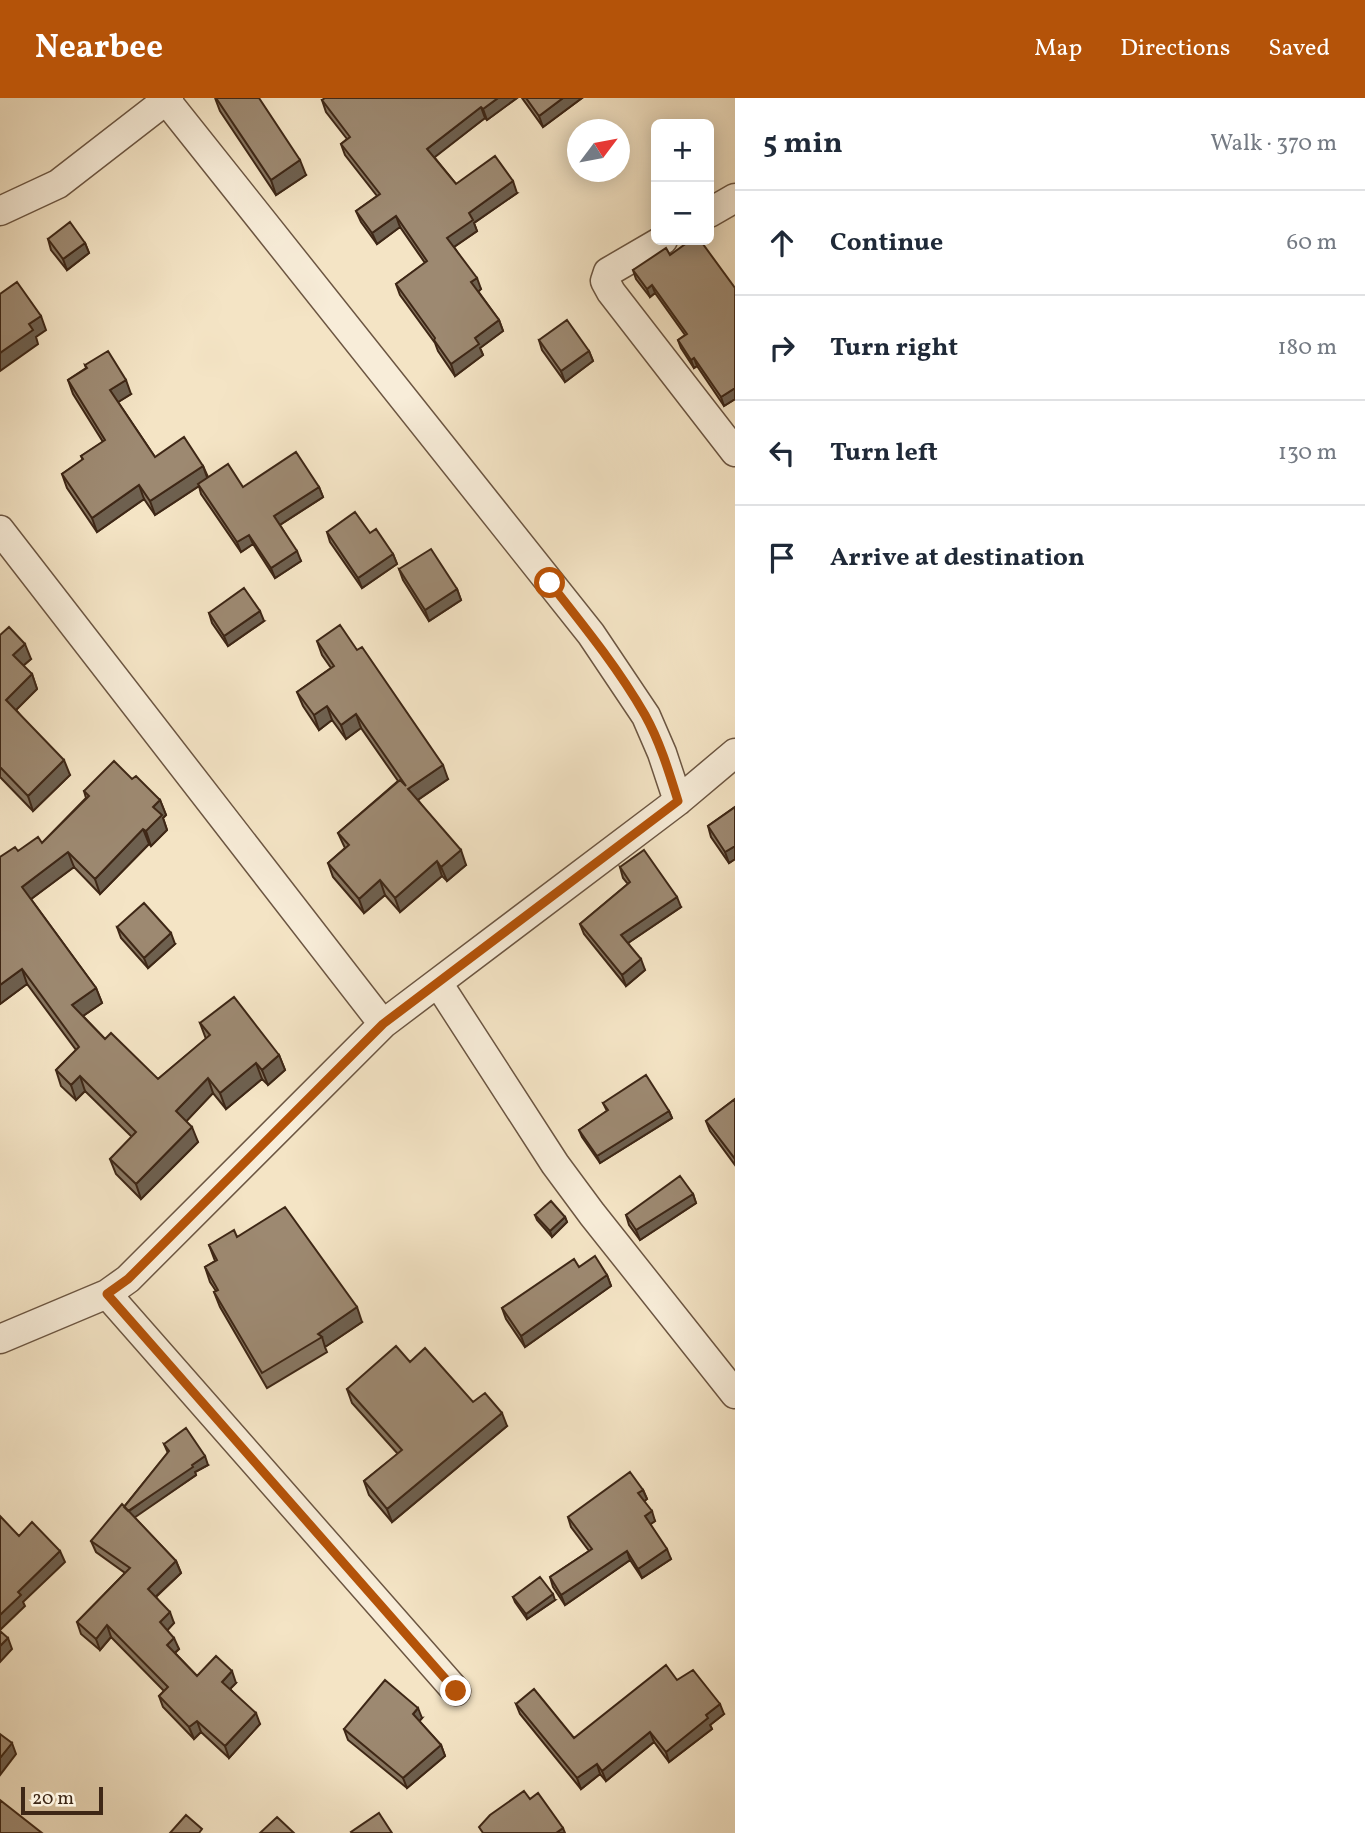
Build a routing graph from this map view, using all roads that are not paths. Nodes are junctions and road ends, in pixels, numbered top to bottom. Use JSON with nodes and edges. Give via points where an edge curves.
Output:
{"nodes":[{"id":1,"x":168,"y":99,"type":"edge"},
{"id":2,"x":735,"y":198,"type":"edge"},
{"id":3,"x":714,"y":210,"type":"edge"},
{"id":4,"x":0,"y":211,"type":"edge"},
{"id":5,"x":654,"y":245,"type":"edge"},
{"id":6,"x":735,"y":452,"type":"edge"},
{"id":7,"x":0,"y":530,"type":"edge"},
{"id":8,"x":735,"y":753,"type":"edge"},
{"id":9,"x":678,"y":801,"type":"junction"},
{"id":10,"x":438,"y":982,"type":"junction"},
{"id":11,"x":383,"y":1024,"type":"junction"},
{"id":12,"x":107,"y":1294,"type":"junction"},
{"id":13,"x":0,"y":1339,"type":"edge"},
{"id":14,"x":735,"y":1394,"type":"edge"},
{"id":15,"x":456,"y":1691,"type":"dead end"}],
"edges":[{"from":1,"to":4,"type":"street","via":[[58,184]]},
{"from":1,"to":9,"type":"street","via":[[591,634],[646,716]]},
{"from":2,"to":3,"type":"street"},
{"from":5,"to":6,"type":"street","via":[[608,272],[605,281]]},
{"from":7,"to":11,"type":"street"},
{"from":8,"to":9,"type":"street"},
{"from":9,"to":10,"type":"street"},
{"from":10,"to":11,"type":"street"},
{"from":10,"to":14,"type":"street","via":[[555,1164]]},
{"from":11,"to":12,"type":"street","via":[[128,1279]]},
{"from":12,"to":13,"type":"street"},
{"from":12,"to":15,"type":"street"}]}
